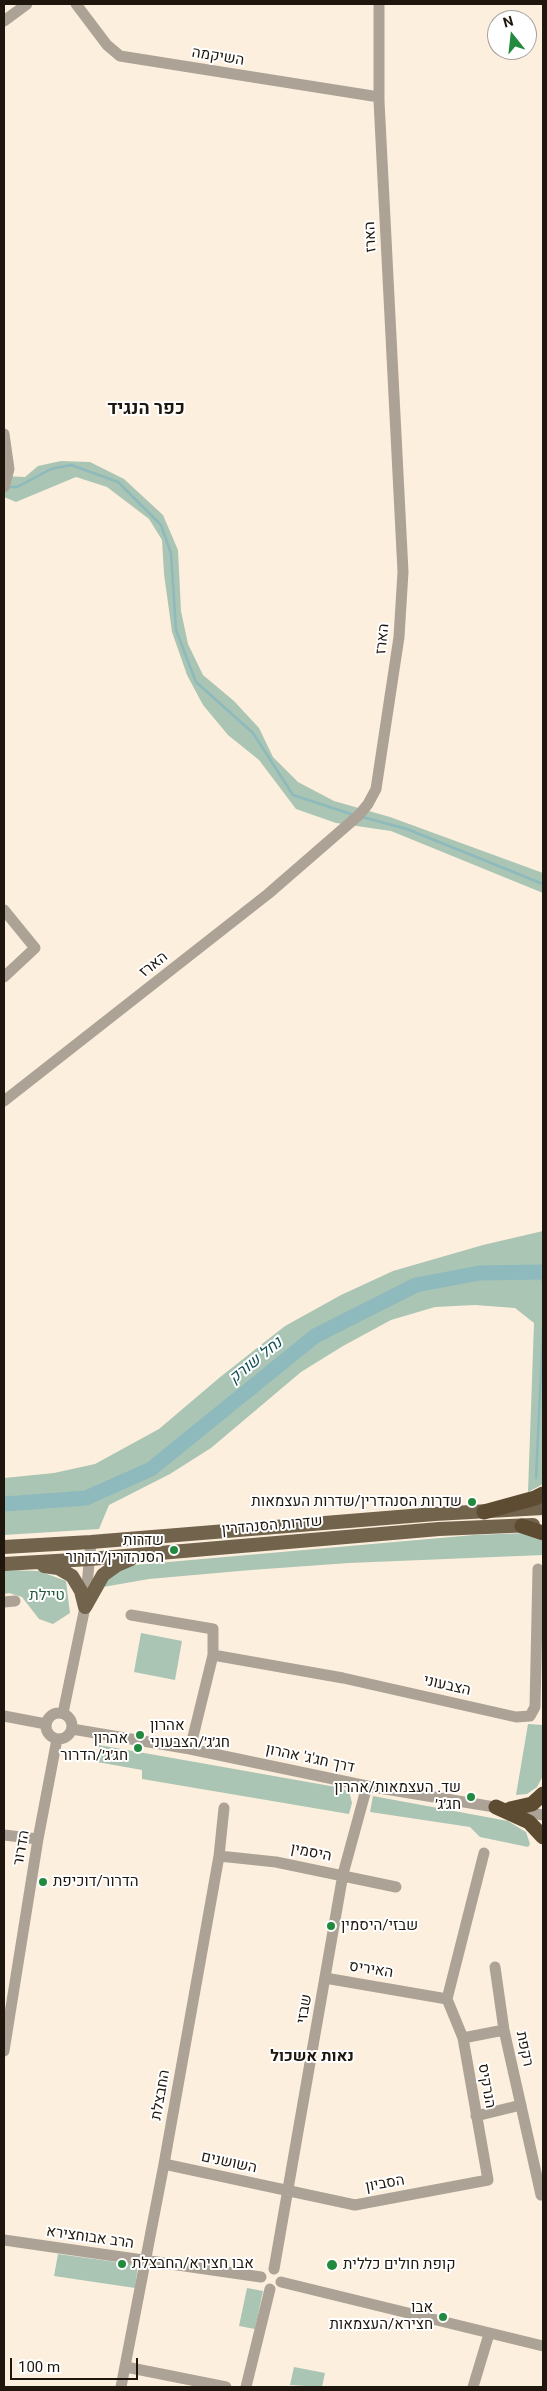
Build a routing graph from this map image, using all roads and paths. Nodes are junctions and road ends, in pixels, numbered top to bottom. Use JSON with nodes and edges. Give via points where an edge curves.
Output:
{"nodes":[{"id":1,"x":27,"y":4,"type":"edge"},
{"id":2,"x":76,"y":4,"type":"edge"},
{"id":3,"x":379,"y":4,"type":"edge"},
{"id":4,"x":4,"y":21,"type":"edge"},
{"id":5,"x":379,"y":97,"type":"junction"},
{"id":6,"x":4,"y":434,"type":"edge"},
{"id":7,"x":5,"y":483,"type":"edge"},
{"id":8,"x":4,"y":910,"type":"edge"},
{"id":9,"x":4,"y":977,"type":"edge"},
{"id":10,"x":4,"y":1101,"type":"edge"},
{"id":11,"x":543,"y":1494,"type":"edge"},
{"id":12,"x":543,"y":1508,"type":"edge"},
{"id":13,"x":484,"y":1512,"type":"junction"},
{"id":14,"x":543,"y":1525,"type":"edge"},
{"id":15,"x":522,"y":1526,"type":"junction"},
{"id":16,"x":543,"y":1533,"type":"edge"},
{"id":17,"x":92,"y":1542,"type":"junction"},
{"id":18,"x":4,"y":1547,"type":"edge"},
{"id":19,"x":156,"y":1553,"type":"junction"},
{"id":20,"x":90,"y":1559,"type":"junction"},
{"id":21,"x":20,"y":1563,"type":"junction"},
{"id":22,"x":4,"y":1564,"type":"edge"},
{"id":23,"x":538,"y":1570,"type":"dead end"},
{"id":24,"x":85,"y":1607,"type":"junction"},
{"id":25,"x":131,"y":1615,"type":"dead end"},
{"id":26,"x":213,"y":1655,"type":"junction"},
{"id":27,"x":63,"y":1713,"type":"junction"},
{"id":28,"x":4,"y":1716,"type":"edge"},
{"id":29,"x":46,"y":1724,"type":"junction"},
{"id":30,"x":72,"y":1729,"type":"junction"},
{"id":31,"x":57,"y":1739,"type":"junction"},
{"id":32,"x":190,"y":1749,"type":"junction"},
{"id":33,"x":367,"y":1786,"type":"junction"},
{"id":34,"x":543,"y":1794,"type":"edge"},
{"id":35,"x":224,"y":1808,"type":"dead end"},
{"id":36,"x":503,"y":1808,"type":"junction"},
{"id":37,"x":543,"y":1815,"type":"edge"},
{"id":38,"x":4,"y":1835,"type":"edge"},
{"id":39,"x":543,"y":1837,"type":"edge"},
{"id":40,"x":38,"y":1839,"type":"junction"},
{"id":41,"x":484,"y":1853,"type":"dead end"},
{"id":42,"x":219,"y":1856,"type":"junction"},
{"id":43,"x":343,"y":1874,"type":"junction"},
{"id":44,"x":396,"y":1886,"type":"dead end"},
{"id":45,"x":495,"y":1967,"type":"dead end"},
{"id":46,"x":326,"y":1978,"type":"junction"},
{"id":47,"x":447,"y":1999,"type":"junction"},
{"id":48,"x":504,"y":2030,"type":"junction"},
{"id":49,"x":463,"y":2038,"type":"junction"},
{"id":50,"x":4,"y":2052,"type":"edge"},
{"id":51,"x":521,"y":2105,"type":"junction"},
{"id":52,"x":476,"y":2116,"type":"junction"},
{"id":53,"x":164,"y":2164,"type":"junction"},
{"id":54,"x":488,"y":2180,"type":"joint"},
{"id":55,"x":288,"y":2190,"type":"junction"},
{"id":56,"x":541,"y":2195,"type":"dead end"},
{"id":57,"x":4,"y":2240,"type":"edge"},
{"id":58,"x":145,"y":2261,"type":"junction"},
{"id":59,"x":274,"y":2268,"type":"junction"},
{"id":60,"x":261,"y":2277,"type":"junction"},
{"id":61,"x":281,"y":2282,"type":"junction"},
{"id":62,"x":270,"y":2290,"type":"junction"},
{"id":63,"x":489,"y":2334,"type":"junction"},
{"id":64,"x":543,"y":2346,"type":"edge"},
{"id":65,"x":126,"y":2367,"type":"junction"},
{"id":66,"x":121,"y":2387,"type":"edge"},
{"id":67,"x":226,"y":2387,"type":"edge"},
{"id":68,"x":246,"y":2387,"type":"edge"},
{"id":69,"x":473,"y":2387,"type":"edge"}],
"edges":[{"from":1,"to":4,"type":"street"},
{"from":2,"to":5,"type":"street","name":"השיקמה","via":[[107,45],[120,56]]},
{"from":3,"to":5,"type":"street","name":"הארז"},
{"from":5,"to":10,"type":"street","name":"הארז","via":[[403,572],[399,638],[376,789],[351,822],[268,894]]},
{"from":6,"to":7,"type":"street","via":[[9,456]]},
{"from":8,"to":9,"type":"street","via":[[35,948]]},
{"from":11,"to":13,"type":"highway"},
{"from":12,"to":13,"type":"main road","name":"שדרות הסנהדרין"},
{"from":13,"to":17,"type":"main road","name":"שדרות הסנהדרין"},
{"from":14,"to":15,"type":"main road","name":"שדרות הסנהדרין"},
{"from":15,"to":16,"type":"highway"},
{"from":15,"to":19,"type":"main road","name":"שדרות הסנהדרין","via":[[439,1528]]},
{"from":17,"to":18,"type":"main road","name":"שדרות הסנהדרין"},
{"from":17,"to":20,"type":"street"},
{"from":19,"to":20,"type":"main road","name":"שדרות הסנהדרין"},
{"from":19,"to":24,"type":"main road","via":[[127,1560],[109,1570],[96,1585]]},
{"from":20,"to":21,"type":"main road","name":"שדרות הסנהדרין"},
{"from":20,"to":24,"type":"street"},
{"from":21,"to":22,"type":"main road","name":"שדרות הסנהדרין"},
{"from":21,"to":24,"type":"main road","via":[[66,1572],[77,1583]]},
{"from":23,"to":26,"type":"street","name":"הצבעוני","via":[[535,1707],[530,1716],[516,1717],[343,1678]]},
{"from":24,"to":27,"type":"street"},
{"from":25,"to":26,"type":"street","via":[[213,1628]]},
{"from":26,"to":32,"type":"street"},
{"from":27,"to":29,"type":"street","via":[[52,1715]]},
{"from":27,"to":30,"type":"street","via":[[69,1718]]},
{"from":28,"to":29,"type":"street"},
{"from":29,"to":31,"type":"street","via":[[48,1734]]},
{"from":30,"to":31,"type":"street","via":[[68,1736]]},
{"from":30,"to":32,"type":"street","name":"דרך חג'ג' אהרון"},
{"from":31,"to":40,"type":"street","name":"הדרור"},
{"from":32,"to":33,"type":"street","name":"דרך חג'ג' אהרון"},
{"from":33,"to":36,"type":"street","name":"דרך חג'ג' אהרון"},
{"from":33,"to":43,"type":"street","name":"שבזי"},
{"from":34,"to":36,"type":"highway","via":[[532,1804]]},
{"from":35,"to":42,"type":"street","name":"החבצלת"},
{"from":36,"to":37,"type":"street","name":"דרך חג'ג' אהרון"},
{"from":36,"to":39,"type":"highway","via":[[528,1822]]},
{"from":38,"to":40,"type":"street"},
{"from":40,"to":50,"type":"street","name":"הדרור"},
{"from":41,"to":47,"type":"street"},
{"from":42,"to":43,"type":"street","name":"היסמין"},
{"from":42,"to":53,"type":"street","name":"החבצלת"},
{"from":43,"to":44,"type":"street","name":"היסמין"},
{"from":43,"to":46,"type":"street","name":"שבזי"},
{"from":45,"to":48,"type":"street","name":"רקפת"},
{"from":46,"to":47,"type":"street","name":"האיריס"},
{"from":46,"to":55,"type":"street","name":"שבזי"},
{"from":47,"to":49,"type":"street","name":"הנרקיס"},
{"from":48,"to":49,"type":"street"},
{"from":48,"to":51,"type":"street","name":"רקפת"},
{"from":49,"to":52,"type":"street","name":"הנרקיס"},
{"from":51,"to":52,"type":"street"},
{"from":51,"to":56,"type":"street","name":"רקפת"},
{"from":52,"to":54,"type":"street","name":"הנרקיס"},
{"from":53,"to":55,"type":"street","name":"השושנים"},
{"from":53,"to":58,"type":"street","name":"החבצלת"},
{"from":54,"to":55,"type":"street","name":"הסביון","via":[[355,2205]]},
{"from":55,"to":59,"type":"street","name":"שבזי"},
{"from":57,"to":58,"type":"street","name":"הרב אבוחצירא"},
{"from":58,"to":60,"type":"street","name":"הרב אבוחצירא"},
{"from":58,"to":65,"type":"street","name":"החבצלת"},
{"from":59,"to":60,"type":"street","via":[[267,2269]]},
{"from":59,"to":61,"type":"street","via":[[281,2275]]},
{"from":60,"to":62,"type":"street","via":[[263,2286]]},
{"from":61,"to":62,"type":"street"},
{"from":61,"to":63,"type":"street"},
{"from":62,"to":68,"type":"street"},
{"from":63,"to":64,"type":"street"},
{"from":63,"to":69,"type":"street"},
{"from":65,"to":66,"type":"street","name":"החבצלת"},
{"from":65,"to":67,"type":"street"}]}
